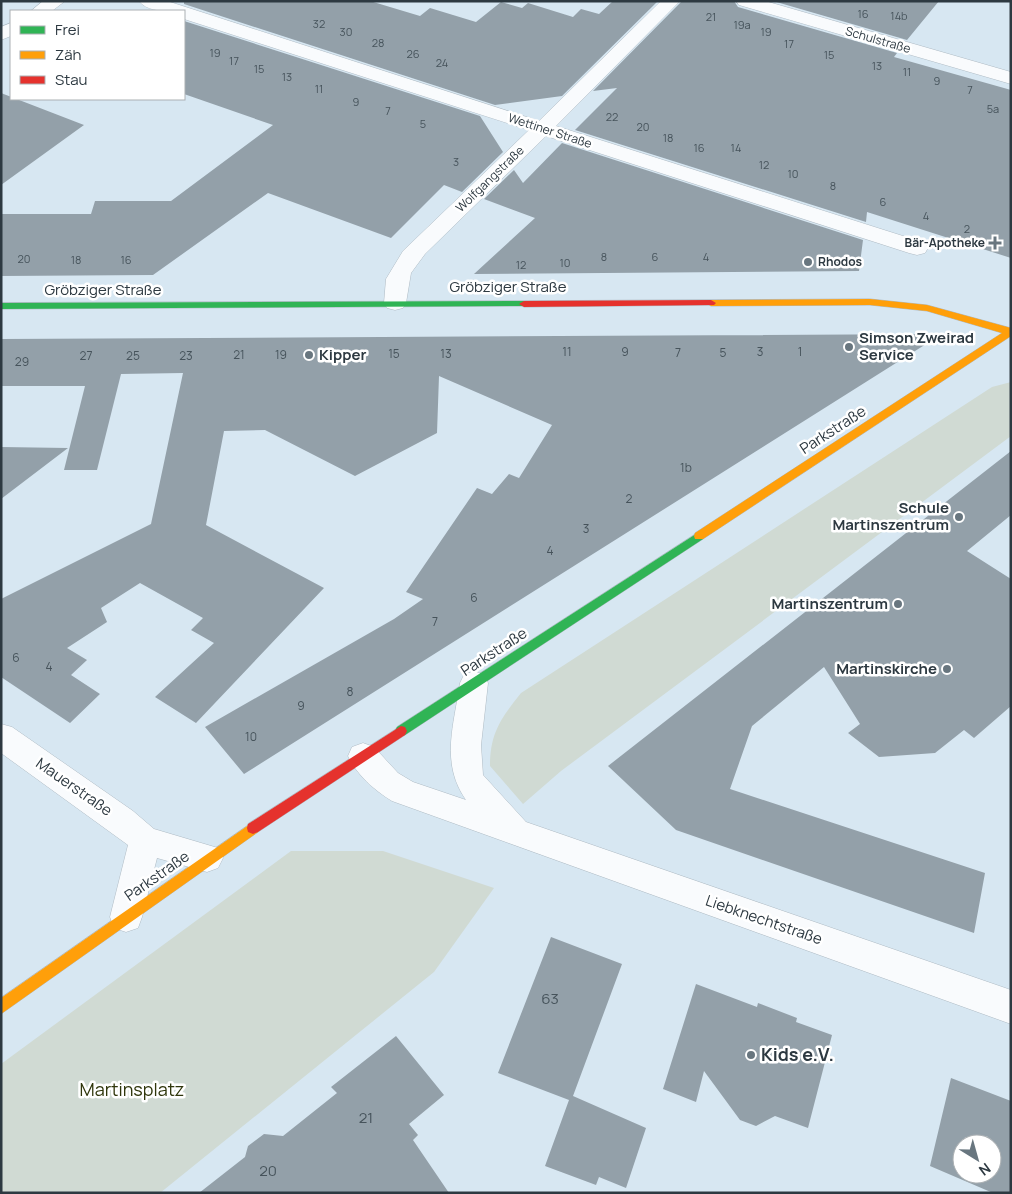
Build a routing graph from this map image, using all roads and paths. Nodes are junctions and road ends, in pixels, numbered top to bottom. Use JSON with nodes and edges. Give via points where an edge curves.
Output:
{"nodes":[{"id":1,"x":56,"y":1,"type":"edge"},
{"id":2,"x":148,"y":1,"type":"edge"},
{"id":3,"x":671,"y":1,"type":"edge"},
{"id":4,"x":745,"y":1,"type":"edge"},
{"id":5,"x":42,"y":10,"type":"edge"},
{"id":6,"x":176,"y":10,"type":"edge"},
{"id":7,"x":185,"y":13,"type":"edge"},
{"id":8,"x":1011,"y":78,"type":"edge"},
{"id":9,"x":542,"y":129,"type":"junction"},
{"id":10,"x":917,"y":248,"type":"dead end"},
{"id":11,"x":395,"y":303,"type":"junction"},
{"id":12,"x":1,"y":306,"type":"edge"},
{"id":13,"x":1011,"y":332,"type":"edge"},
{"id":14,"x":474,"y":683,"type":"junction"},
{"id":15,"x":1,"y":736,"type":"edge"},
{"id":16,"x":363,"y":756,"type":"junction"},
{"id":17,"x":517,"y":832,"type":"junction"},
{"id":18,"x":145,"y":840,"type":"junction"},
{"id":19,"x":208,"y":858,"type":"junction"},
{"id":20,"x":126,"y":917,"type":"junction"},
{"id":21,"x":1,"y":1007,"type":"edge"},
{"id":22,"x":1011,"y":1007,"type":"edge"}],
"edges":[{"from":1,"to":5,"type":"street"},
{"from":2,"to":6,"type":"street"},
{"from":3,"to":9,"type":"street","name":"Wolfgangstraße"},
{"from":4,"to":8,"type":"street","name":"Schulstraße"},
{"from":7,"to":9,"type":"street","name":"Wettiner Straße"},
{"from":9,"to":10,"type":"street","name":"Wettiner Straße"},
{"from":9,"to":11,"type":"street","name":"Wolfgangstraße","via":[[416,249],[399,270]]},
{"from":11,"to":12,"type":"main road","name":"Gröbziger Straße"},
{"from":11,"to":13,"type":"main road","name":"Gröbziger Straße","via":[[870,302],[926,308]]},
{"from":13,"to":14,"type":"main road","name":"Parkstraße"},
{"from":14,"to":16,"type":"main road","name":"Parkstraße"},
{"from":14,"to":17,"type":"street","name":"Liebknechtstraße","via":[[465,757],[467,776],[478,793]]},
{"from":15,"to":18,"type":"street","name":"Mauerstraße"},
{"from":16,"to":17,"type":"street","name":"Liebknechtstraße","via":[[387,782],[403,792]]},
{"from":16,"to":19,"type":"main road","name":"Parkstraße"},
{"from":17,"to":22,"type":"street","name":"Liebknechtstraße"},
{"from":18,"to":19,"type":"street","name":"Mauerstraße"},
{"from":18,"to":20,"type":"street"},
{"from":19,"to":20,"type":"main road","name":"Parkstraße"},
{"from":20,"to":21,"type":"main road","name":"Parkstraße"}]}
